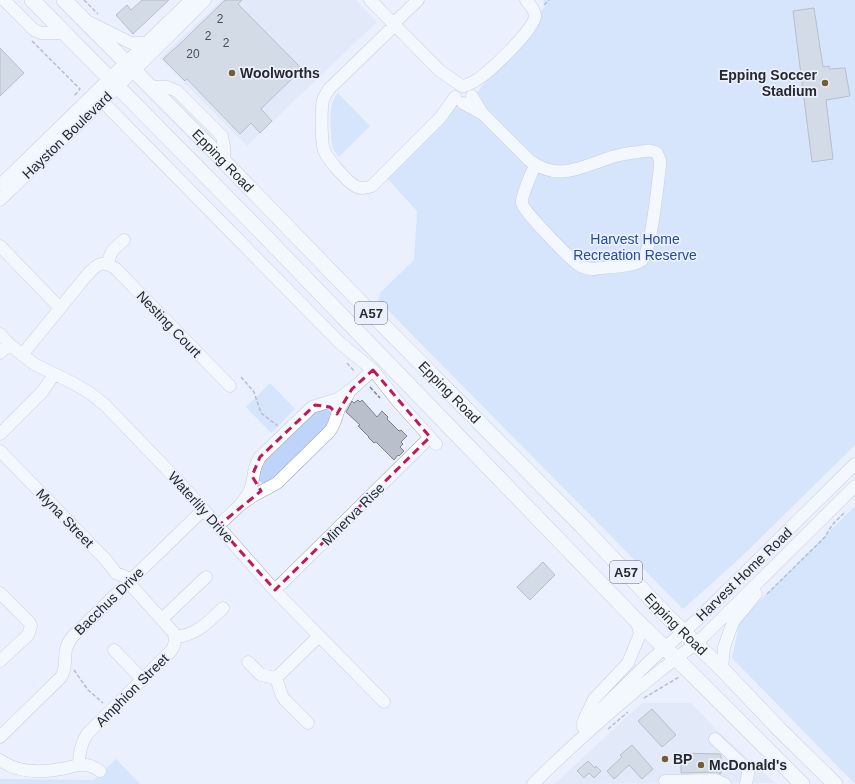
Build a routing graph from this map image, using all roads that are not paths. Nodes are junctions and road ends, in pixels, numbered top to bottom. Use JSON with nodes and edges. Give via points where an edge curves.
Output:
{"nodes":[{"id":1,"x":4,"y":0,"type":"edge"},
{"id":2,"x":32,"y":0,"type":"edge"},
{"id":3,"x":64,"y":0,"type":"edge"},
{"id":4,"x":191,"y":0,"type":"edge"},
{"id":5,"x":205,"y":0,"type":"edge"},
{"id":6,"x":370,"y":0,"type":"edge"},
{"id":7,"x":418,"y":0,"type":"edge"},
{"id":8,"x":526,"y":0,"type":"edge"},
{"id":9,"x":81,"y":17,"type":"junction"},
{"id":10,"x":394,"y":24,"type":"junction"},
{"id":11,"x":66,"y":33,"type":"junction"},
{"id":12,"x":147,"y":43,"type":"junction"},
{"id":13,"x":126,"y":62,"type":"junction"},
{"id":14,"x":114,"y":82,"type":"junction"},
{"id":15,"x":463,"y":95,"type":"junction"},
{"id":16,"x":98,"y":97,"type":"junction"},
{"id":17,"x":535,"y":165,"type":"junction"},
{"id":18,"x":4,"y":184,"type":"edge"},
{"id":19,"x":0,"y":200,"type":"edge"},
{"id":20,"x":124,"y":240,"type":"dead end"},
{"id":21,"x":0,"y":246,"type":"edge"},
{"id":22,"x":107,"y":264,"type":"junction"},
{"id":23,"x":60,"y":308,"type":"junction"},
{"id":24,"x":0,"y":334,"type":"edge"},
{"id":25,"x":9,"y":344,"type":"junction"},
{"id":26,"x":0,"y":353,"type":"edge"},
{"id":27,"x":22,"y":355,"type":"junction"},
{"id":28,"x":373,"y":370,"type":"junction"},
{"id":29,"x":54,"y":374,"type":"junction"},
{"id":30,"x":230,"y":386,"type":"dead end"},
{"id":31,"x":352,"y":389,"type":"junction"},
{"id":32,"x":322,"y":404,"type":"junction"},
{"id":33,"x":336,"y":420,"type":"junction"},
{"id":34,"x":0,"y":434,"type":"edge"},
{"id":35,"x":0,"y":452,"type":"edge"},
{"id":36,"x":855,"y":464,"type":"edge"},
{"id":37,"x":252,"y":476,"type":"junction"},
{"id":38,"x":855,"y":486,"type":"edge"},
{"id":39,"x":266,"y":489,"type":"junction"},
{"id":40,"x":239,"y":506,"type":"junction"},
{"id":41,"x":203,"y":510,"type":"junction"},
{"id":42,"x":218,"y":526,"type":"junction"},
{"id":43,"x":798,"y":542,"type":"junction"},
{"id":44,"x":206,"y":577,"type":"dead end"},
{"id":45,"x":130,"y":580,"type":"junction"},
{"id":46,"x":275,"y":590,"type":"junction"},
{"id":47,"x":0,"y":593,"type":"edge"},
{"id":48,"x":223,"y":608,"type":"dead end"},
{"id":49,"x":162,"y":619,"type":"junction"},
{"id":50,"x":637,"y":621,"type":"junction"},
{"id":51,"x":683,"y":631,"type":"junction"},
{"id":52,"x":319,"y":636,"type":"junction"},
{"id":53,"x":176,"y":637,"type":"junction"},
{"id":54,"x":696,"y":644,"type":"junction"},
{"id":55,"x":664,"y":648,"type":"junction"},
{"id":56,"x":114,"y":650,"type":"dead end"},
{"id":57,"x":675,"y":658,"type":"junction"},
{"id":58,"x":0,"y":661,"type":"edge"},
{"id":59,"x":248,"y":662,"type":"dead end"},
{"id":60,"x":722,"y":669,"type":"junction"},
{"id":61,"x":276,"y":678,"type":"junction"},
{"id":62,"x":142,"y":679,"type":"junction"},
{"id":63,"x":384,"y":702,"type":"dead end"},
{"id":64,"x":308,"y":723,"type":"dead end"},
{"id":65,"x":579,"y":731,"type":"junction"},
{"id":66,"x":0,"y":737,"type":"edge"},
{"id":67,"x":715,"y":739,"type":"dead end"},
{"id":68,"x":0,"y":760,"type":"edge"},
{"id":69,"x":79,"y":764,"type":"junction"},
{"id":70,"x":548,"y":768,"type":"junction"},
{"id":71,"x":748,"y":770,"type":"junction"},
{"id":72,"x":100,"y":771,"type":"dead end"},
{"id":73,"x":665,"y":781,"type":"dead end"},
{"id":74,"x":533,"y":784,"type":"edge"},
{"id":75,"x":725,"y":784,"type":"edge"},
{"id":76,"x":746,"y":784,"type":"edge"},
{"id":77,"x":753,"y":784,"type":"edge"},
{"id":78,"x":802,"y":784,"type":"edge"},
{"id":79,"x":835,"y":784,"type":"edge"}],
"edges":[{"from":1,"to":11,"type":"street","via":[[34,30],[41,33]]},
{"from":2,"to":11,"type":"main road","name":"Epping Road"},
{"from":3,"to":9,"type":"main road","name":"Epping Road","number":"A57"},
{"from":4,"to":12,"type":"street"},
{"from":5,"to":13,"type":"street"},
{"from":6,"to":10,"type":"street"},
{"from":7,"to":10,"type":"street"},
{"from":8,"to":15,"type":"street","via":[[533,8],[533,23]]},
{"from":9,"to":12,"type":"street","via":[[132,43]]},
{"from":9,"to":13,"type":"main road","name":"Epping Road","number":"A57"},
{"from":10,"to":15,"type":"street"},
{"from":10,"to":15,"type":"street","via":[[324,97],[323,147],[327,157],[353,185],[359,188],[368,187],[376,182]]},
{"from":11,"to":14,"type":"main road","name":"Epping Road"},
{"from":12,"to":13,"type":"street"},
{"from":13,"to":14,"type":"street","name":"Hayston Boulevard"},
{"from":13,"to":51,"type":"main road","name":"Epping Road","number":"A57"},
{"from":14,"to":16,"type":"street","name":"Hayston Boulevard"},
{"from":14,"to":50,"type":"main road","name":"Epping Road"},
{"from":15,"to":17,"type":"street"},
{"from":16,"to":18,"type":"street","name":"Hayston Boulevard"},
{"from":16,"to":28,"type":"street","via":[[340,343]]},
{"from":17,"to":17,"type":"street","via":[[567,172],[617,155],[650,150],[657,153],[660,166],[644,258],[634,264],[594,269],[578,264],[524,208],[522,199]]},
{"from":18,"to":19,"type":"street","name":"Hayston Boulevard"},
{"from":20,"to":22,"type":"street","via":[[112,251]]},
{"from":21,"to":23,"type":"street"},
{"from":22,"to":23,"type":"street","via":[[99,264],[93,268]]},
{"from":22,"to":30,"type":"street","name":"Nesting Court","via":[[116,270]]},
{"from":23,"to":27,"type":"street"},
{"from":24,"to":25,"type":"street","name":"Waterlily Drive"},
{"from":25,"to":26,"type":"street"},
{"from":25,"to":27,"type":"street","name":"Waterlily Drive"},
{"from":27,"to":29,"type":"street","name":"Waterlily Drive"},
{"from":28,"to":31,"type":"street"},
{"from":28,"to":46,"type":"street","name":"Minerva Rise","via":[[433,441]]},
{"from":29,"to":34,"type":"street","via":[[43,391]]},
{"from":29,"to":41,"type":"street","name":"Waterlily Drive","via":[[90,393],[105,405]]},
{"from":31,"to":32,"type":"street","via":[[338,399]]},
{"from":31,"to":33,"type":"street","via":[[342,402]]},
{"from":32,"to":33,"type":"street","via":[[330,406]]},
{"from":32,"to":37,"type":"street","via":[[312,407],[260,457],[254,466]]},
{"from":33,"to":39,"type":"street","via":[[330,432],[277,483]]},
{"from":35,"to":45,"type":"street","name":"Myna Street","via":[[100,553],[116,573]]},
{"from":36,"to":51,"type":"street","name":"Harvest Home Road"},
{"from":37,"to":39,"type":"street","via":[[256,483]]},
{"from":37,"to":40,"type":"street","via":[[249,493]]},
{"from":38,"to":43,"type":"street","name":"Harvest Home Road"},
{"from":39,"to":40,"type":"street"},
{"from":40,"to":42,"type":"street"},
{"from":41,"to":42,"type":"street","name":"Waterlily Drive"},
{"from":41,"to":45,"type":"street","name":"Bacchus Drive"},
{"from":42,"to":46,"type":"street","name":"Waterlily Drive"},
{"from":43,"to":54,"type":"street","name":"Harvest Home Road"},
{"from":43,"to":60,"type":"street","via":[[733,622],[724,647]]},
{"from":44,"to":49,"type":"street"},
{"from":45,"to":49,"type":"street","name":"Amphion Street"},
{"from":45,"to":66,"type":"street","name":"Bacchus Drive","via":[[69,641],[61,677]]},
{"from":46,"to":52,"type":"street","name":"Waterlily Drive"},
{"from":47,"to":58,"type":"street","via":[[31,626],[28,635]]},
{"from":48,"to":53,"type":"street","via":[[203,628],[187,636]]},
{"from":49,"to":53,"type":"street","name":"Amphion Street"},
{"from":50,"to":55,"type":"main road","name":"Epping Road"},
{"from":50,"to":65,"type":"street","via":[[640,634],[628,663],[594,699]]},
{"from":51,"to":54,"type":"main road","name":"Epping Road","number":"A57"},
{"from":51,"to":55,"type":"street","name":"Harvest Home Road"},
{"from":52,"to":61,"type":"street"},
{"from":52,"to":63,"type":"street","name":"Waterlily Drive"},
{"from":53,"to":62,"type":"street","name":"Amphion Street","via":[[171,650]]},
{"from":54,"to":57,"type":"street","name":"Harvest Home Road"},
{"from":54,"to":60,"type":"main road","name":"Epping Road","number":"A57"},
{"from":55,"to":57,"type":"main road","name":"Epping Road"},
{"from":55,"to":65,"type":"street","name":"Harvest Home Road"},
{"from":56,"to":62,"type":"street"},
{"from":57,"to":70,"type":"street","name":"Harvest Home Road"},
{"from":57,"to":78,"type":"main road","name":"Epping Road"},
{"from":59,"to":61,"type":"street","via":[[261,675]]},
{"from":60,"to":79,"type":"main road","name":"Epping Road","number":"A57"},
{"from":61,"to":64,"type":"street","via":[[282,696]]},
{"from":62,"to":69,"type":"street","name":"Amphion Street","via":[[87,734],[79,751]]},
{"from":65,"to":70,"type":"street","name":"Harvest Home Road"},
{"from":67,"to":71,"type":"street"},
{"from":68,"to":69,"type":"street","via":[[22,770],[50,771]]},
{"from":69,"to":72,"type":"street","via":[[90,765]]},
{"from":70,"to":74,"type":"street","name":"Harvest Home Road"},
{"from":71,"to":76,"type":"street"},
{"from":71,"to":77,"type":"street","via":[[754,774]]},
{"from":73,"to":75,"type":"street","via":[[716,780]]}]}
